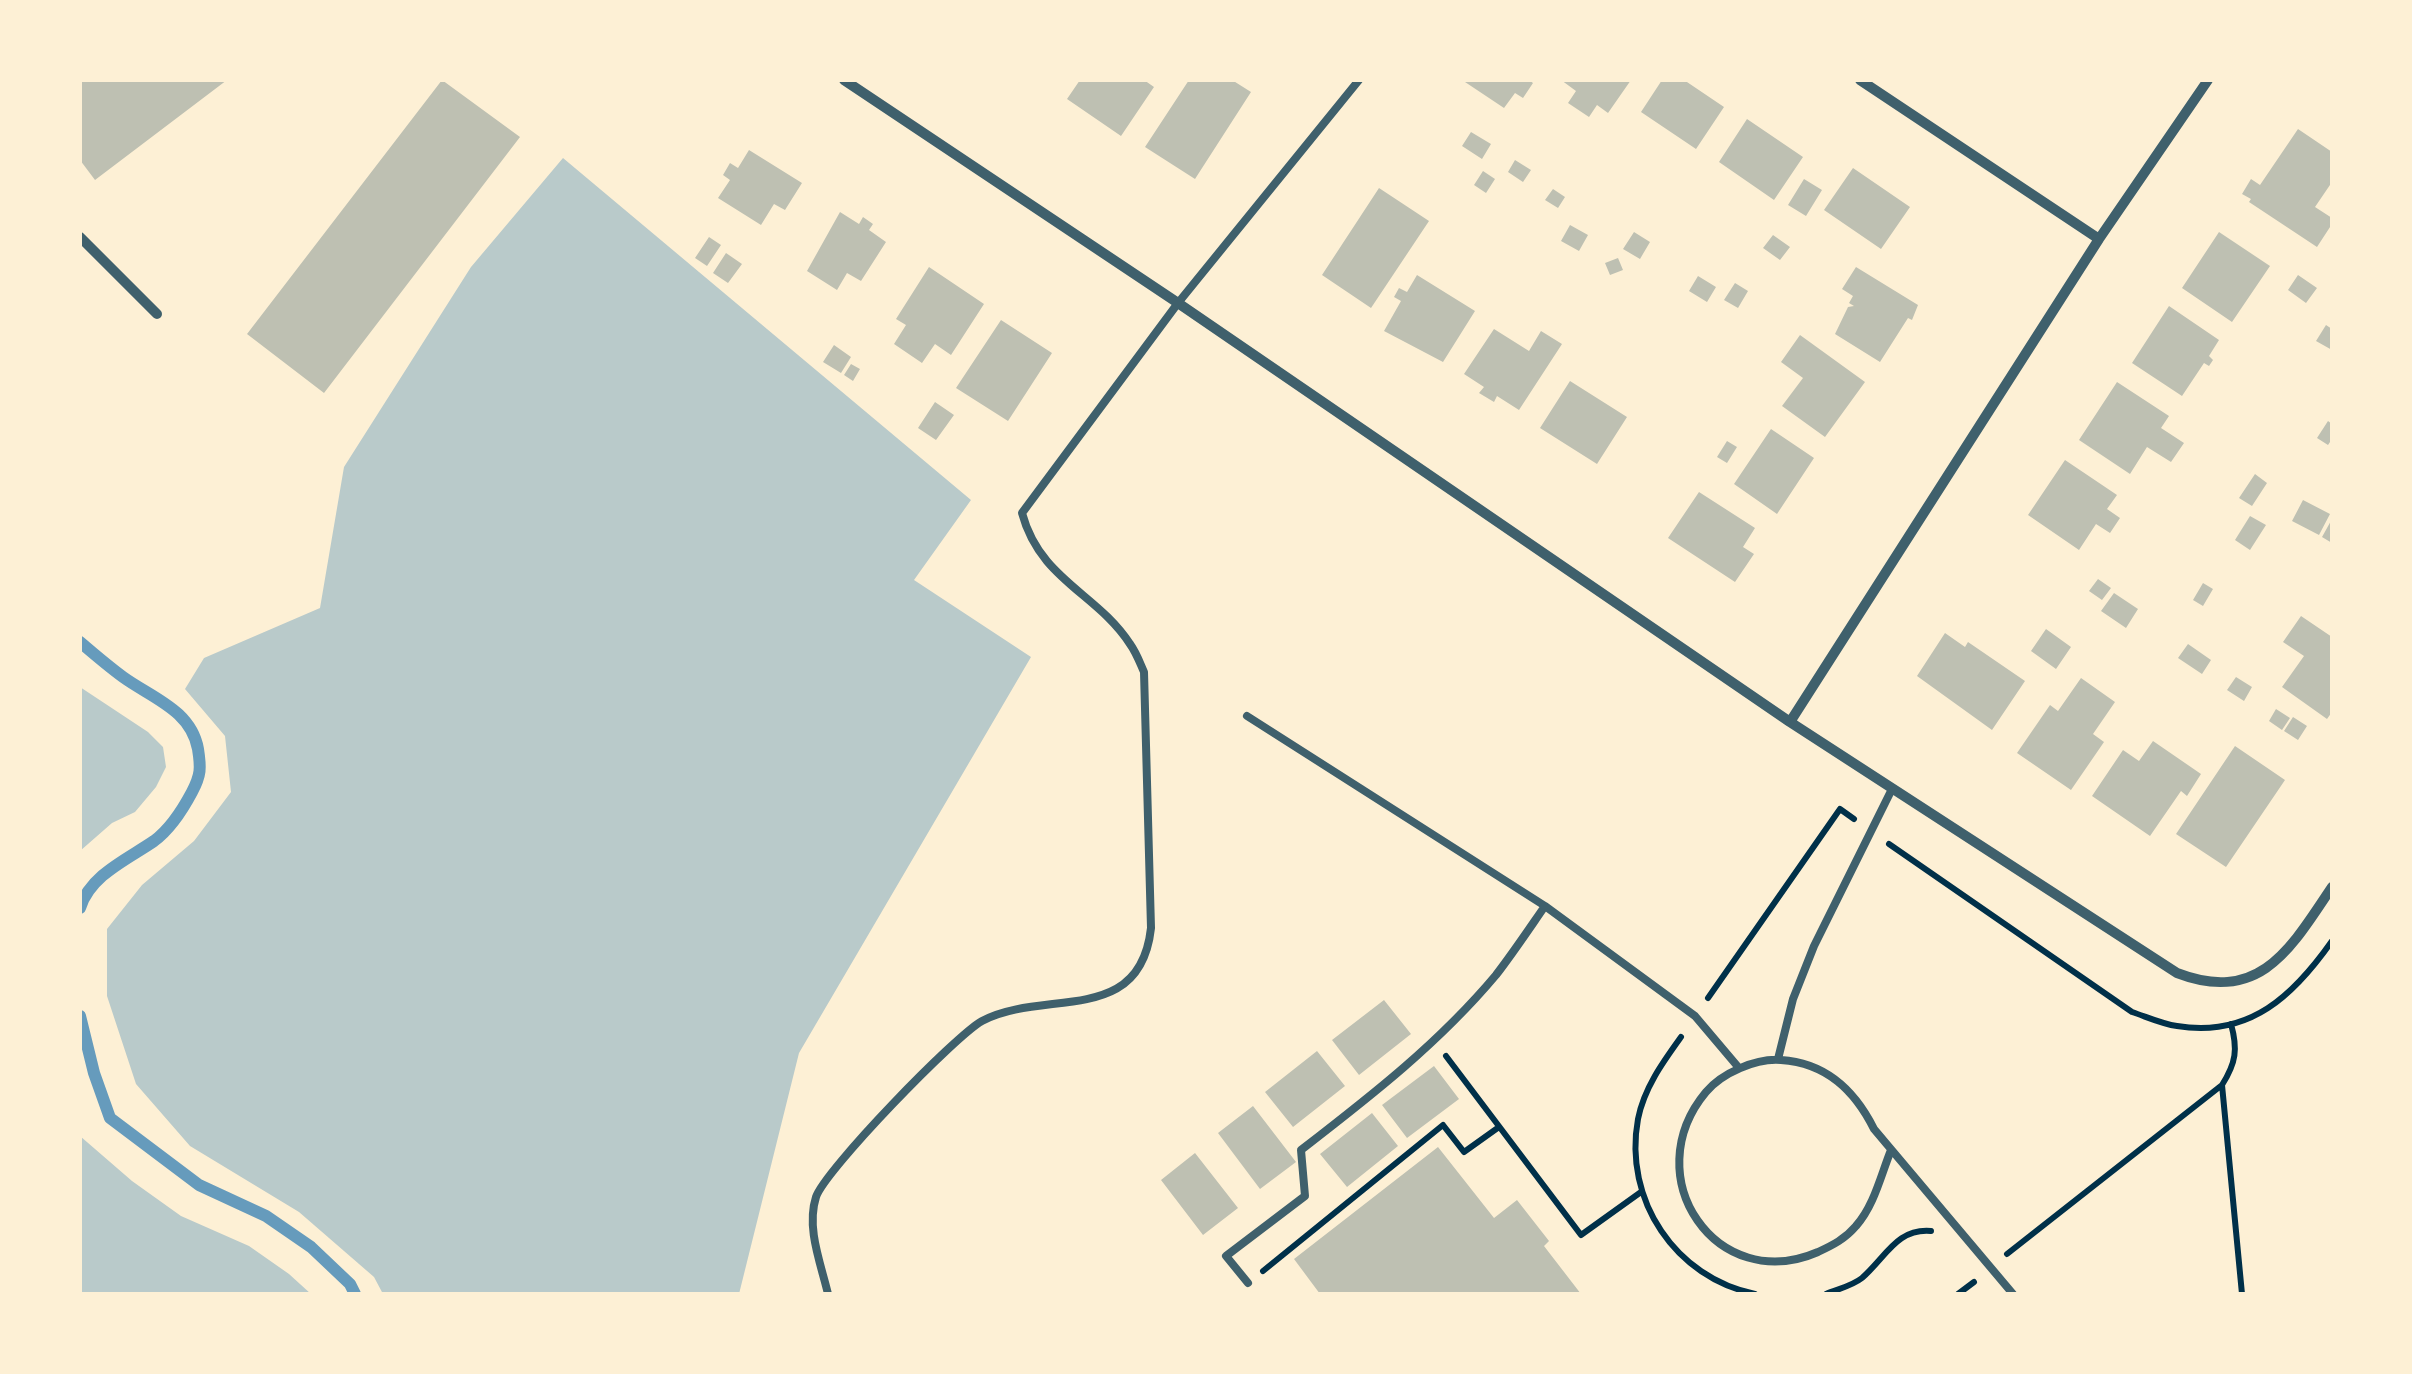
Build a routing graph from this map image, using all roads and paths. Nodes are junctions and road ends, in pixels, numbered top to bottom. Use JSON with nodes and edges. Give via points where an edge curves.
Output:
{"nodes":[{"id":1,"x":844,"y":80,"type":"edge"},
{"id":2,"x":1360,"y":80,"type":"edge"},
{"id":3,"x":1860,"y":80,"type":"edge"},
{"id":4,"x":2208,"y":80,"type":"edge"},
{"id":5,"x":80,"y":237,"type":"edge"},
{"id":6,"x":2098,"y":239,"type":"junction"},
{"id":7,"x":1178,"y":304,"type":"junction"},
{"id":8,"x":156,"y":314,"type":"dead end"},
{"id":9,"x":1247,"y":716,"type":"dead end"},
{"id":10,"x":1790,"y":722,"type":"junction"},
{"id":11,"x":1892,"y":788,"type":"junction"},
{"id":12,"x":1870,"y":831,"type":"junction"},
{"id":13,"x":2332,"y":887,"type":"edge"},
{"id":14,"x":1545,"y":906,"type":"junction"},
{"id":15,"x":2332,"y":940,"type":"edge"},
{"id":16,"x":1695,"y":1016,"type":"junction"},
{"id":17,"x":2231,"y":1024,"type":"junction"},
{"id":18,"x":1434,"y":1040,"type":"junction"},
{"id":19,"x":1778,"y":1059,"type":"junction"},
{"id":20,"x":1739,"y":1068,"type":"junction"},
{"id":21,"x":2222,"y":1085,"type":"junction"},
{"id":22,"x":1499,"y":1126,"type":"junction"},
{"id":23,"x":1892,"y":1150,"type":"junction"},
{"id":24,"x":1641,"y":1192,"type":"junction"},
{"id":25,"x":1942,"y":1238,"type":"dead end"},
{"id":26,"x":2017,"y":1246,"type":"dead end"},
{"id":27,"x":1965,"y":1266,"type":"dead end"},
{"id":28,"x":1976,"y":1280,"type":"dead end"},
{"id":29,"x":1248,"y":1283,"type":"joint"},
{"id":30,"x":1729,"y":1291,"type":"edge"},
{"id":31,"x":828,"y":1294,"type":"edge"},
{"id":32,"x":1756,"y":1294,"type":"edge"},
{"id":33,"x":1826,"y":1294,"type":"edge"},
{"id":34,"x":2013,"y":1294,"type":"edge"},
{"id":35,"x":2242,"y":1294,"type":"edge"}],
"edges":[{"from":1,"to":7,"type":"street"},
{"from":2,"to":7,"type":"lane"},
{"from":3,"to":6,"type":"street"},
{"from":4,"to":6,"type":"street"},
{"from":5,"to":8,"type":"street"},
{"from":6,"to":10,"type":"street"},
{"from":7,"to":10,"type":"street"},
{"from":7,"to":31,"type":"lane","via":[[1022,514],[1028,535],[1058,577],[1130,642],[1144,672],[1148,952],[1119,988],[984,1020],[954,1041],[817,1194],[812,1218]]},
{"from":9,"to":14,"type":"lane"},
{"from":10,"to":11,"type":"street"},
{"from":11,"to":12,"type":"lane"},
{"from":11,"to":13,"type":"street","via":[[2145,953],[2203,983],[2242,982],[2276,961]]},
{"from":12,"to":16,"type":"path","via":[[1840,809]]},
{"from":12,"to":17,"type":"path","via":[[2132,1012],[2175,1026]]},
{"from":12,"to":19,"type":"lane","via":[[1814,946]]},
{"from":14,"to":16,"type":"lane"},
{"from":14,"to":18,"type":"lane","via":[[1497,973]]},
{"from":15,"to":17,"type":"path","via":[[2285,998]]},
{"from":16,"to":20,"type":"lane"},
{"from":16,"to":24,"type":"path","via":[[1650,1083],[1638,1118]]},
{"from":17,"to":21,"type":"path","via":[[2237,1046]]},
{"from":18,"to":22,"type":"path"},
{"from":18,"to":29,"type":"lane","via":[[1301,1150],[1305,1196],[1226,1256]]},
{"from":19,"to":20,"type":"lane"},
{"from":19,"to":23,"type":"lane","via":[[1810,1065],[1840,1081]]},
{"from":20,"to":23,"type":"lane","via":[[1692,1109],[1678,1158],[1688,1207],[1733,1252],[1755,1260],[1798,1260],[1838,1243],[1868,1207]]},
{"from":21,"to":26,"type":"path"},
{"from":21,"to":35,"type":"path"},
{"from":22,"to":24,"type":"path","via":[[1581,1235]]},
{"from":22,"to":29,"type":"path","via":[[1464,1152],[1443,1125]]},
{"from":23,"to":34,"type":"lane"},
{"from":24,"to":30,"type":"path","via":[[1674,1250]]},
{"from":25,"to":33,"type":"path","via":[[1914,1230],[1858,1282]]},
{"from":27,"to":28,"type":"path"},
{"from":30,"to":32,"type":"path"}]}
